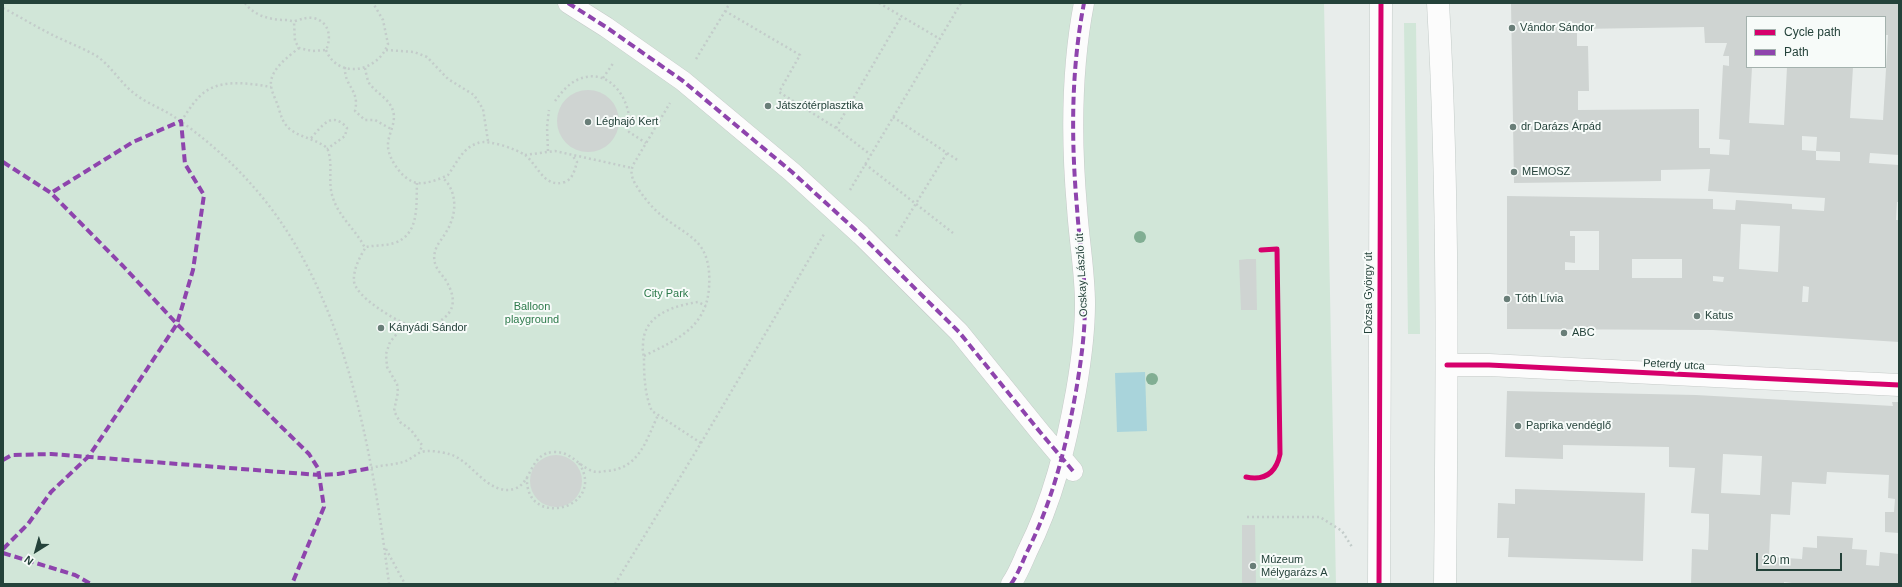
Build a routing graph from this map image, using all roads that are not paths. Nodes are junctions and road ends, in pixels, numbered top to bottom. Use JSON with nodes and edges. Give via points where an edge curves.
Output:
{"nodes":[{"id":1,"x":568,"y":3,"type":"edge"},
{"id":2,"x":1084,"y":3,"type":"edge"},
{"id":3,"x":1380,"y":3,"type":"edge"},
{"id":4,"x":1438,"y":3,"type":"edge"},
{"id":5,"x":1447,"y":365,"type":"junction"},
{"id":6,"x":1899,"y":385,"type":"edge"},
{"id":7,"x":1068,"y":464,"type":"junction"},
{"id":8,"x":1011,"y":584,"type":"edge"},
{"id":9,"x":1379,"y":584,"type":"edge"},
{"id":10,"x":1445,"y":584,"type":"edge"}],
"edges":[{"from":1,"to":7,"type":"street","via":[[683,81],[792,172],[883,256],[959,332]]},
{"from":2,"to":7,"type":"street","name":"Ocskay László út","via":[[1074,82],[1073,149],[1085,304]]},
{"from":3,"to":9,"type":"main road","name":"Dózsa György út"},
{"from":4,"to":5,"type":"main road","via":[[1442,68]]},
{"from":5,"to":6,"type":"main road","name":"Peterdy utca"},
{"from":5,"to":10,"type":"main road"},
{"from":7,"to":8,"type":"street","name":"Ocskay László út"}]}
